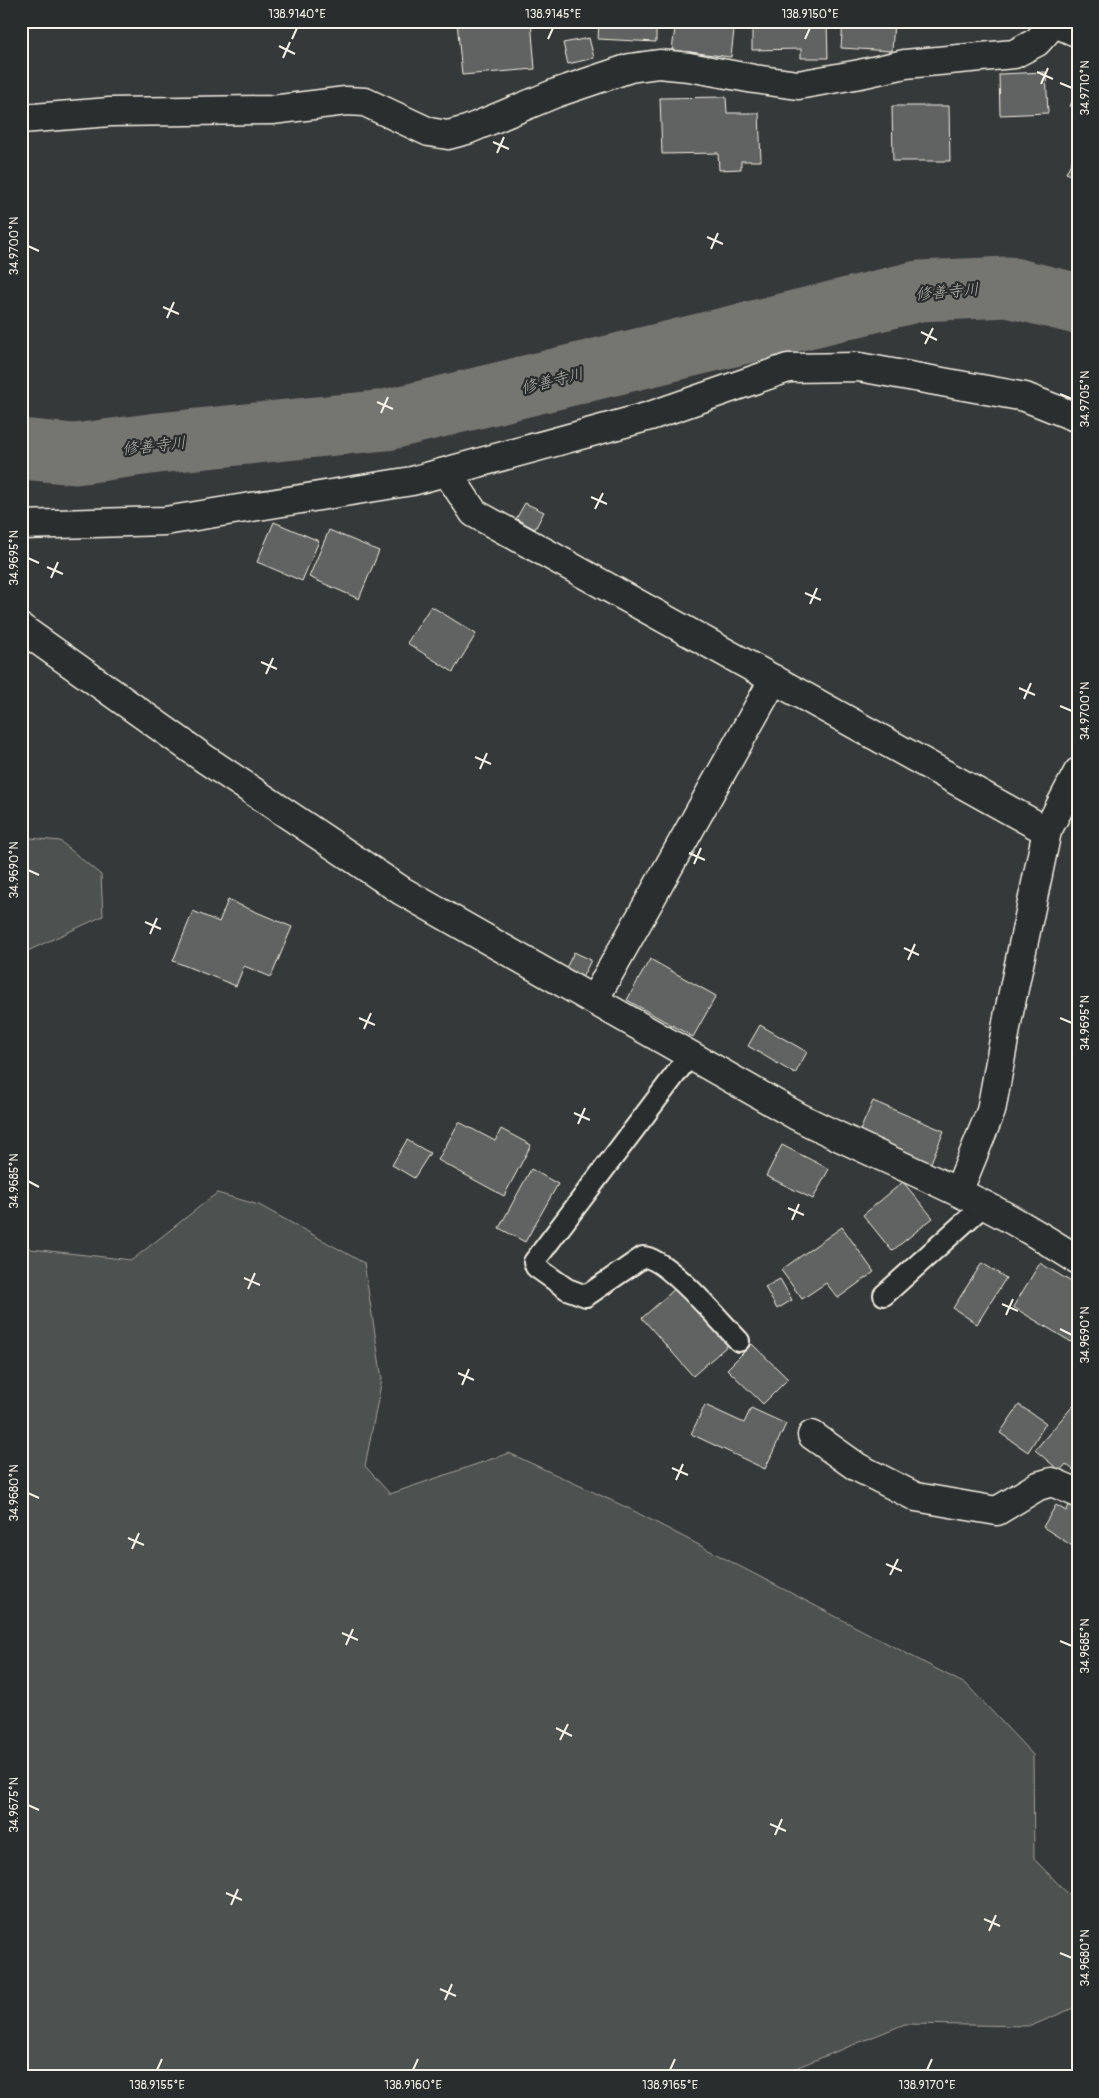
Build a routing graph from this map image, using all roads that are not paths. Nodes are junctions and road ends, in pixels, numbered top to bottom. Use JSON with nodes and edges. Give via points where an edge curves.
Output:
{"nodes":[{"id":1,"x":1061,"y":26,"type":"edge"},
{"id":2,"x":21,"y":119,"type":"edge"},
{"id":3,"x":1078,"y":418,"type":"edge"},
{"id":4,"x":447,"y":472,"type":"junction"},
{"id":5,"x":21,"y":525,"type":"edge"},
{"id":6,"x":21,"y":628,"type":"edge"},
{"id":7,"x":774,"y":679,"type":"junction"},
{"id":8,"x":1078,"y":772,"type":"edge"},
{"id":9,"x":1047,"y":831,"type":"junction"},
{"id":10,"x":594,"y":1000,"type":"junction"},
{"id":11,"x":690,"y":1055,"type":"junction"},
{"id":12,"x":958,"y":1192,"type":"junction"},
{"id":13,"x":984,"y":1205,"type":"junction"},
{"id":14,"x":1078,"y":1260,"type":"edge"},
{"id":15,"x":884,"y":1294,"type":"dead end"},
{"id":16,"x":739,"y":1341,"type":"dead end"},
{"id":17,"x":812,"y":1435,"type":"dead end"},
{"id":18,"x":1078,"y":1493,"type":"edge"}],
"edges":[{"from":1,"to":2,"type":"street","via":[[1014,54],[905,64],[798,84],[689,66],[659,64],[630,68],[448,135],[429,132],[365,102],[272,110],[110,112]]},
{"from":3,"to":4,"type":"street","via":[[1025,397],[859,366],[788,368],[650,416]]},
{"from":4,"to":5,"type":"street","via":[[412,481],[164,521]]},
{"from":4,"to":7,"type":"street","via":[[474,513]]},
{"from":6,"to":10,"type":"street","via":[[205,759],[402,891]]},
{"from":7,"to":9,"type":"street"},
{"from":7,"to":10,"type":"street"},
{"from":8,"to":9,"type":"street"},
{"from":9,"to":12,"type":"street","via":[[991,1111]]},
{"from":10,"to":11,"type":"street"},
{"from":11,"to":12,"type":"street","via":[[840,1139]]},
{"from":11,"to":16,"type":"lane","via":[[534,1262],[536,1267],[567,1289],[586,1296],[643,1257],[651,1257],[669,1269]]},
{"from":12,"to":13,"type":"street"},
{"from":13,"to":14,"type":"street"},
{"from":13,"to":15,"type":"lane"},
{"from":17,"to":18,"type":"street","via":[[857,1467],[916,1497],[997,1511],[1038,1486],[1052,1482]]}]}
